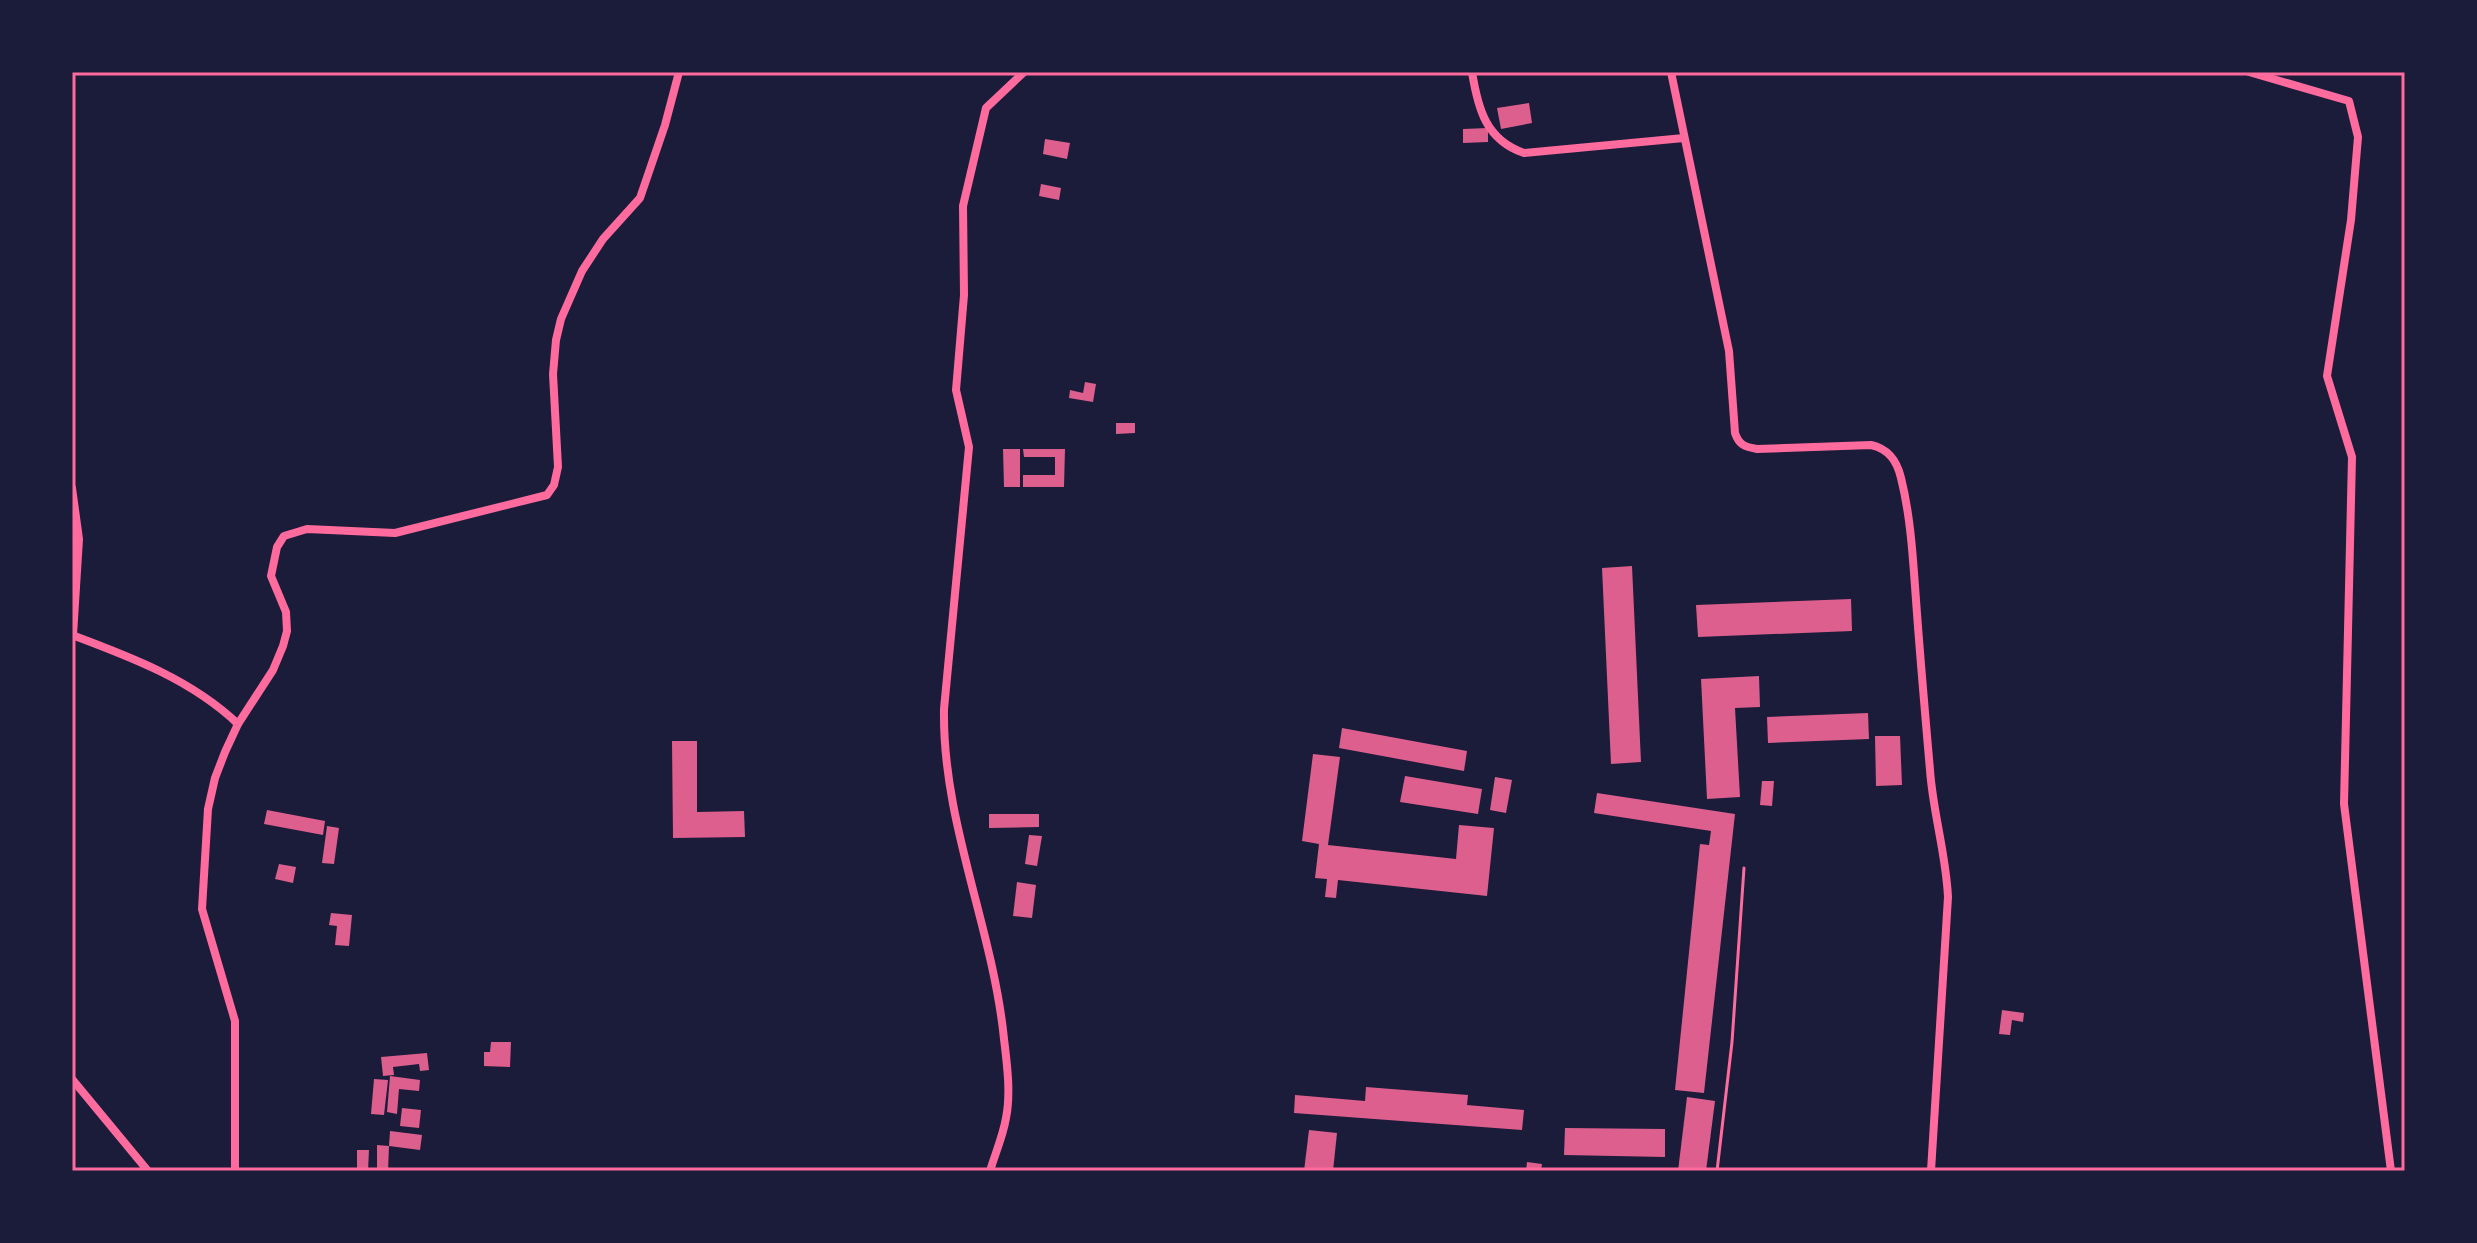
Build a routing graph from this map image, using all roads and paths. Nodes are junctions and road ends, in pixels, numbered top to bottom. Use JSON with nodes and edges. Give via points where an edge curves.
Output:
{"nodes":[{"id":1,"x":679,"y":72,"type":"edge"},
{"id":2,"x":1024,"y":72,"type":"edge"},
{"id":3,"x":1472,"y":72,"type":"edge"},
{"id":4,"x":1671,"y":72,"type":"edge"},
{"id":5,"x":2249,"y":72,"type":"edge"},
{"id":6,"x":1684,"y":138,"type":"junction"},
{"id":7,"x":72,"y":488,"type":"edge"},
{"id":8,"x":72,"y":635,"type":"edge"},
{"id":9,"x":238,"y":724,"type":"junction"},
{"id":10,"x":1744,"y":868,"type":"dead end"},
{"id":11,"x":72,"y":1079,"type":"edge"},
{"id":12,"x":148,"y":1171,"type":"edge"},
{"id":13,"x":235,"y":1171,"type":"edge"},
{"id":14,"x":990,"y":1171,"type":"edge"},
{"id":15,"x":1717,"y":1171,"type":"edge"},
{"id":16,"x":1931,"y":1171,"type":"edge"},
{"id":17,"x":2391,"y":1171,"type":"edge"}],
"edges":[{"from":1,"to":9,"type":"street","via":[[640,198],[603,239],[561,319],[553,374],[558,467],[551,491],[395,533],[307,529],[284,536],[271,576],[286,612],[287,631],[273,670]]},
{"from":2,"to":14,"type":"street","via":[[986,108],[963,206],[964,295],[956,390],[969,447],[944,709],[958,834],[991,954],[1004,1030],[1006,1117]]},
{"from":3,"to":6,"type":"street","via":[[1480,112],[1498,140],[1524,153]]},
{"from":4,"to":6,"type":"street"},
{"from":5,"to":17,"type":"street","via":[[2349,101],[2358,137],[2327,376],[2352,457],[2344,804]]},
{"from":6,"to":16,"type":"street","via":[[1729,351],[1738,442],[1757,449],[1881,447],[1889,452],[1901,478],[1932,795],[1947,870]]},
{"from":7,"to":8,"type":"street","via":[[79,539]]},
{"from":8,"to":9,"type":"street","via":[[194,689]]},
{"from":9,"to":13,"type":"street","via":[[212,793],[202,892],[205,925],[235,1021]]},
{"from":10,"to":15,"type":"path"},
{"from":11,"to":12,"type":"street"}]}
